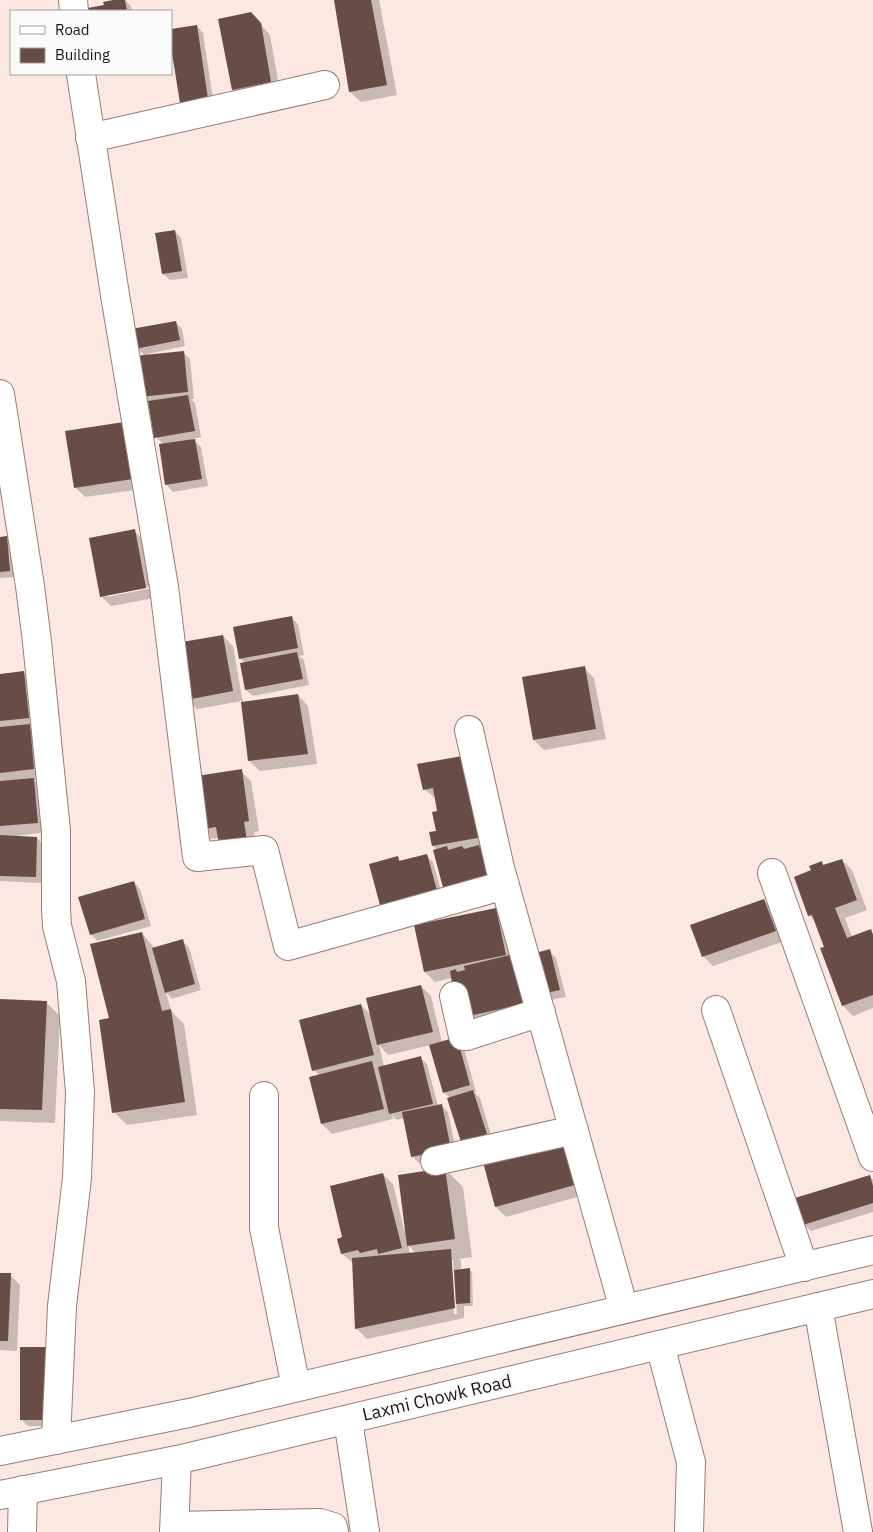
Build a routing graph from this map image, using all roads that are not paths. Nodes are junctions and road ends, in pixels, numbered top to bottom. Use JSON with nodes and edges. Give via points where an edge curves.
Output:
{"nodes":[{"id":1,"x":81,"y":75,"type":"edge"},
{"id":2,"x":325,"y":85,"type":"dead end"},
{"id":3,"x":90,"y":138,"type":"junction"},
{"id":4,"x":0,"y":394,"type":"edge"},
{"id":5,"x":468,"y":730,"type":"dead end"},
{"id":6,"x":772,"y":873,"type":"dead end"},
{"id":7,"x":505,"y":885,"type":"junction"},
{"id":8,"x":454,"y":996,"type":"dead end"},
{"id":9,"x":716,"y":1010,"type":"dead end"},
{"id":10,"x":541,"y":1012,"type":"junction"},
{"id":11,"x":264,"y":1096,"type":"dead end"},
{"id":12,"x":574,"y":1130,"type":"junction"},
{"id":13,"x":873,"y":1157,"type":"edge"},
{"id":14,"x":435,"y":1161,"type":"dead end"},
{"id":15,"x":873,"y":1250,"type":"edge"},
{"id":16,"x":804,"y":1266,"type":"junction"},
{"id":17,"x":873,"y":1294,"type":"edge"},
{"id":18,"x":818,"y":1307,"type":"junction"},
{"id":19,"x":624,"y":1309,"type":"junction"},
{"id":20,"x":660,"y":1345,"type":"junction"},
{"id":21,"x":634,"y":1351,"type":"junction"},
{"id":22,"x":296,"y":1387,"type":"junction"},
{"id":23,"x":348,"y":1420,"type":"junction"},
{"id":24,"x":64,"y":1438,"type":"junction"},
{"id":25,"x":0,"y":1451,"type":"edge"},
{"id":26,"x":177,"y":1460,"type":"junction"},
{"id":27,"x":76,"y":1480,"type":"junction"},
{"id":28,"x":12,"y":1493,"type":"edge"},
{"id":29,"x":174,"y":1529,"type":"edge"},
{"id":30,"x":22,"y":1532,"type":"edge"},
{"id":31,"x":334,"y":1532,"type":"edge"},
{"id":32,"x":365,"y":1532,"type":"edge"},
{"id":33,"x":689,"y":1532,"type":"edge"},
{"id":34,"x":858,"y":1532,"type":"edge"}],
"edges":[{"from":1,"to":3,"type":"street"},
{"from":2,"to":3,"type":"street"},
{"from":3,"to":7,"type":"street","via":[[164,587],[197,857],[264,850],[288,946]]},
{"from":4,"to":24,"type":"street","via":[[37,642],[56,831],[57,926],[70,981],[80,1092],[77,1178],[62,1306]]},
{"from":5,"to":7,"type":"street"},
{"from":6,"to":13,"type":"street"},
{"from":7,"to":10,"type":"street"},
{"from":8,"to":10,"type":"street","via":[[463,1036]]},
{"from":9,"to":16,"type":"street"},
{"from":10,"to":12,"type":"street"},
{"from":11,"to":22,"type":"street","via":[[264,1228]]},
{"from":12,"to":14,"type":"street"},
{"from":12,"to":19,"type":"street"},
{"from":15,"to":16,"type":"street"},
{"from":16,"to":19,"type":"street"},
{"from":17,"to":18,"type":"street","name":"Laxmi Chowk Road"},
{"from":18,"to":20,"type":"street","name":"Laxmi Chowk Road"},
{"from":18,"to":34,"type":"street"},
{"from":19,"to":21,"type":"street"},
{"from":19,"to":22,"type":"street"},
{"from":20,"to":21,"type":"street","name":"Laxmi Chowk Road"},
{"from":20,"to":33,"type":"street","via":[[692,1462]]},
{"from":21,"to":23,"type":"street","name":"Laxmi Chowk Road"},
{"from":22,"to":24,"type":"street"},
{"from":23,"to":26,"type":"street","name":"Laxmi Chowk Road"},
{"from":23,"to":32,"type":"street"},
{"from":24,"to":25,"type":"street"},
{"from":24,"to":27,"type":"street"},
{"from":26,"to":27,"type":"street","name":"Laxmi Chowk Road"},
{"from":26,"to":29,"type":"street"},
{"from":27,"to":28,"type":"street","name":"Laxmi Chowk Road"},
{"from":28,"to":30,"type":"street"},
{"from":29,"to":31,"type":"street","via":[[320,1523],[333,1527]]}]}
